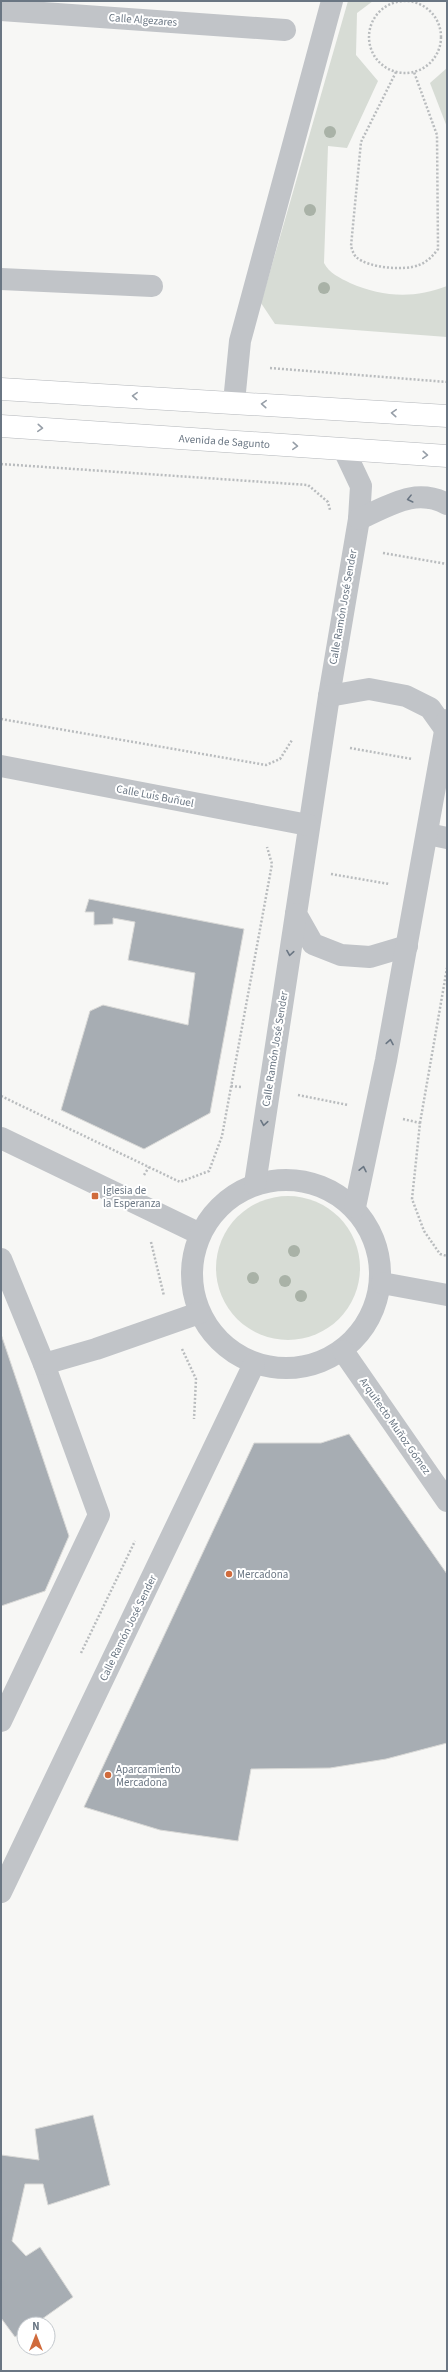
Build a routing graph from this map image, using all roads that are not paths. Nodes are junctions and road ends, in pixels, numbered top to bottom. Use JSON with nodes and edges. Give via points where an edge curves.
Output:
{"nodes":[{"id":1,"x":332,"y":1,"type":"edge"},
{"id":2,"x":1,"y":10,"type":"edge"},
{"id":3,"x":286,"y":30,"type":"dead end"},
{"id":4,"x":1,"y":279,"type":"edge"},
{"id":5,"x":152,"y":286,"type":"dead end"},
{"id":6,"x":1,"y":389,"type":"edge"},
{"id":7,"x":234,"y":402,"type":"junction"},
{"id":8,"x":447,"y":416,"type":"edge"},
{"id":9,"x":1,"y":426,"type":"edge"},
{"id":10,"x":344,"y":450,"type":"junction"},
{"id":11,"x":447,"y":456,"type":"edge"},
{"id":12,"x":447,"y":504,"type":"edge"},
{"id":13,"x":359,"y":519,"type":"junction"},
{"id":14,"x":329,"y":696,"type":"junction"},
{"id":15,"x":446,"y":724,"type":"edge"},
{"id":16,"x":1,"y":766,"type":"edge"},
{"id":17,"x":308,"y":826,"type":"junction"},
{"id":18,"x":438,"y":836,"type":"edge"},
{"id":19,"x":296,"y":914,"type":"junction"},
{"id":20,"x":407,"y":946,"type":"junction"},
{"id":21,"x":1,"y":1138,"type":"edge"},
{"id":22,"x":255,"y":1184,"type":"junction"},
{"id":23,"x":354,"y":1207,"type":"junction"},
{"id":24,"x":200,"y":1234,"type":"junction"},
{"id":25,"x":1,"y":1259,"type":"edge"},
{"id":26,"x":382,"y":1283,"type":"junction"},
{"id":27,"x":447,"y":1295,"type":"edge"},
{"id":28,"x":199,"y":1313,"type":"junction"},
{"id":29,"x":343,"y":1351,"type":"junction"},
{"id":30,"x":44,"y":1364,"type":"junction"},
{"id":31,"x":254,"y":1364,"type":"junction"},
{"id":32,"x":447,"y":1501,"type":"edge"},
{"id":33,"x":1,"y":1721,"type":"edge"},
{"id":34,"x":1,"y":1892,"type":"edge"}],
"edges":[{"from":1,"to":7,"type":"street","via":[[242,336]]},
{"from":2,"to":3,"type":"street","name":"Calle Algezares"},
{"from":4,"to":5,"type":"street"},
{"from":7,"to":6,"type":"main road","one_way":true},
{"from":8,"to":7,"type":"main road","one_way":true},
{"from":9,"to":10,"type":"main road","name":"Avenida de Sagunto","one_way":true},
{"from":10,"to":11,"type":"main road","name":"Avenida de Sagunto","one_way":true},
{"from":10,"to":13,"type":"street","name":"Calle Ramón José Sender","via":[[361,486]]},
{"from":12,"to":13,"type":"street","one_way":true,"via":[[434,497],[423,496],[406,499]]},
{"from":13,"to":14,"type":"street","name":"Calle Ramón José Sender"},
{"from":14,"to":15,"type":"street","via":[[369,689],[406,696],[430,708]]},
{"from":14,"to":17,"type":"street","name":"Calle Ramón José Sender"},
{"from":15,"to":18,"type":"street","via":[[440,763]]},
{"from":16,"to":17,"type":"street","name":"Calle Luis Buñuel"},
{"from":17,"to":19,"type":"street","name":"Calle Ramón José Sender"},
{"from":18,"to":20,"type":"street","via":[[418,890]]},
{"from":19,"to":20,"type":"street","via":[[313,944],[341,955],[370,957]]},
{"from":19,"to":22,"type":"street","name":"Calle Ramón José Sender","one_way":true},
{"from":23,"to":20,"type":"street","one_way":true,"via":[[376,1110]]},
{"from":21,"to":24,"type":"street"},
{"from":22,"to":23,"type":"street","via":[[290,1179],[325,1187]]},
{"from":22,"to":24,"type":"street","via":[[222,1204]]},
{"from":23,"to":26,"type":"street","via":[[377,1242]]},
{"from":24,"to":28,"type":"street","via":[[191,1274]]},
{"from":25,"to":30,"type":"street"},
{"from":26,"to":27,"type":"street"},
{"from":26,"to":29,"type":"street","via":[[370,1322]]},
{"from":28,"to":30,"type":"street","via":[[96,1349]]},
{"from":28,"to":31,"type":"street","via":[[221,1345]]},
{"from":29,"to":31,"type":"street","via":[[300,1369]]},
{"from":29,"to":32,"type":"street","name":"Arquitecto Muñoz Gómez"},
{"from":30,"to":33,"type":"street","via":[[99,1515]]},
{"from":31,"to":34,"type":"street","name":"Calle Ramón José Sender"}]}
